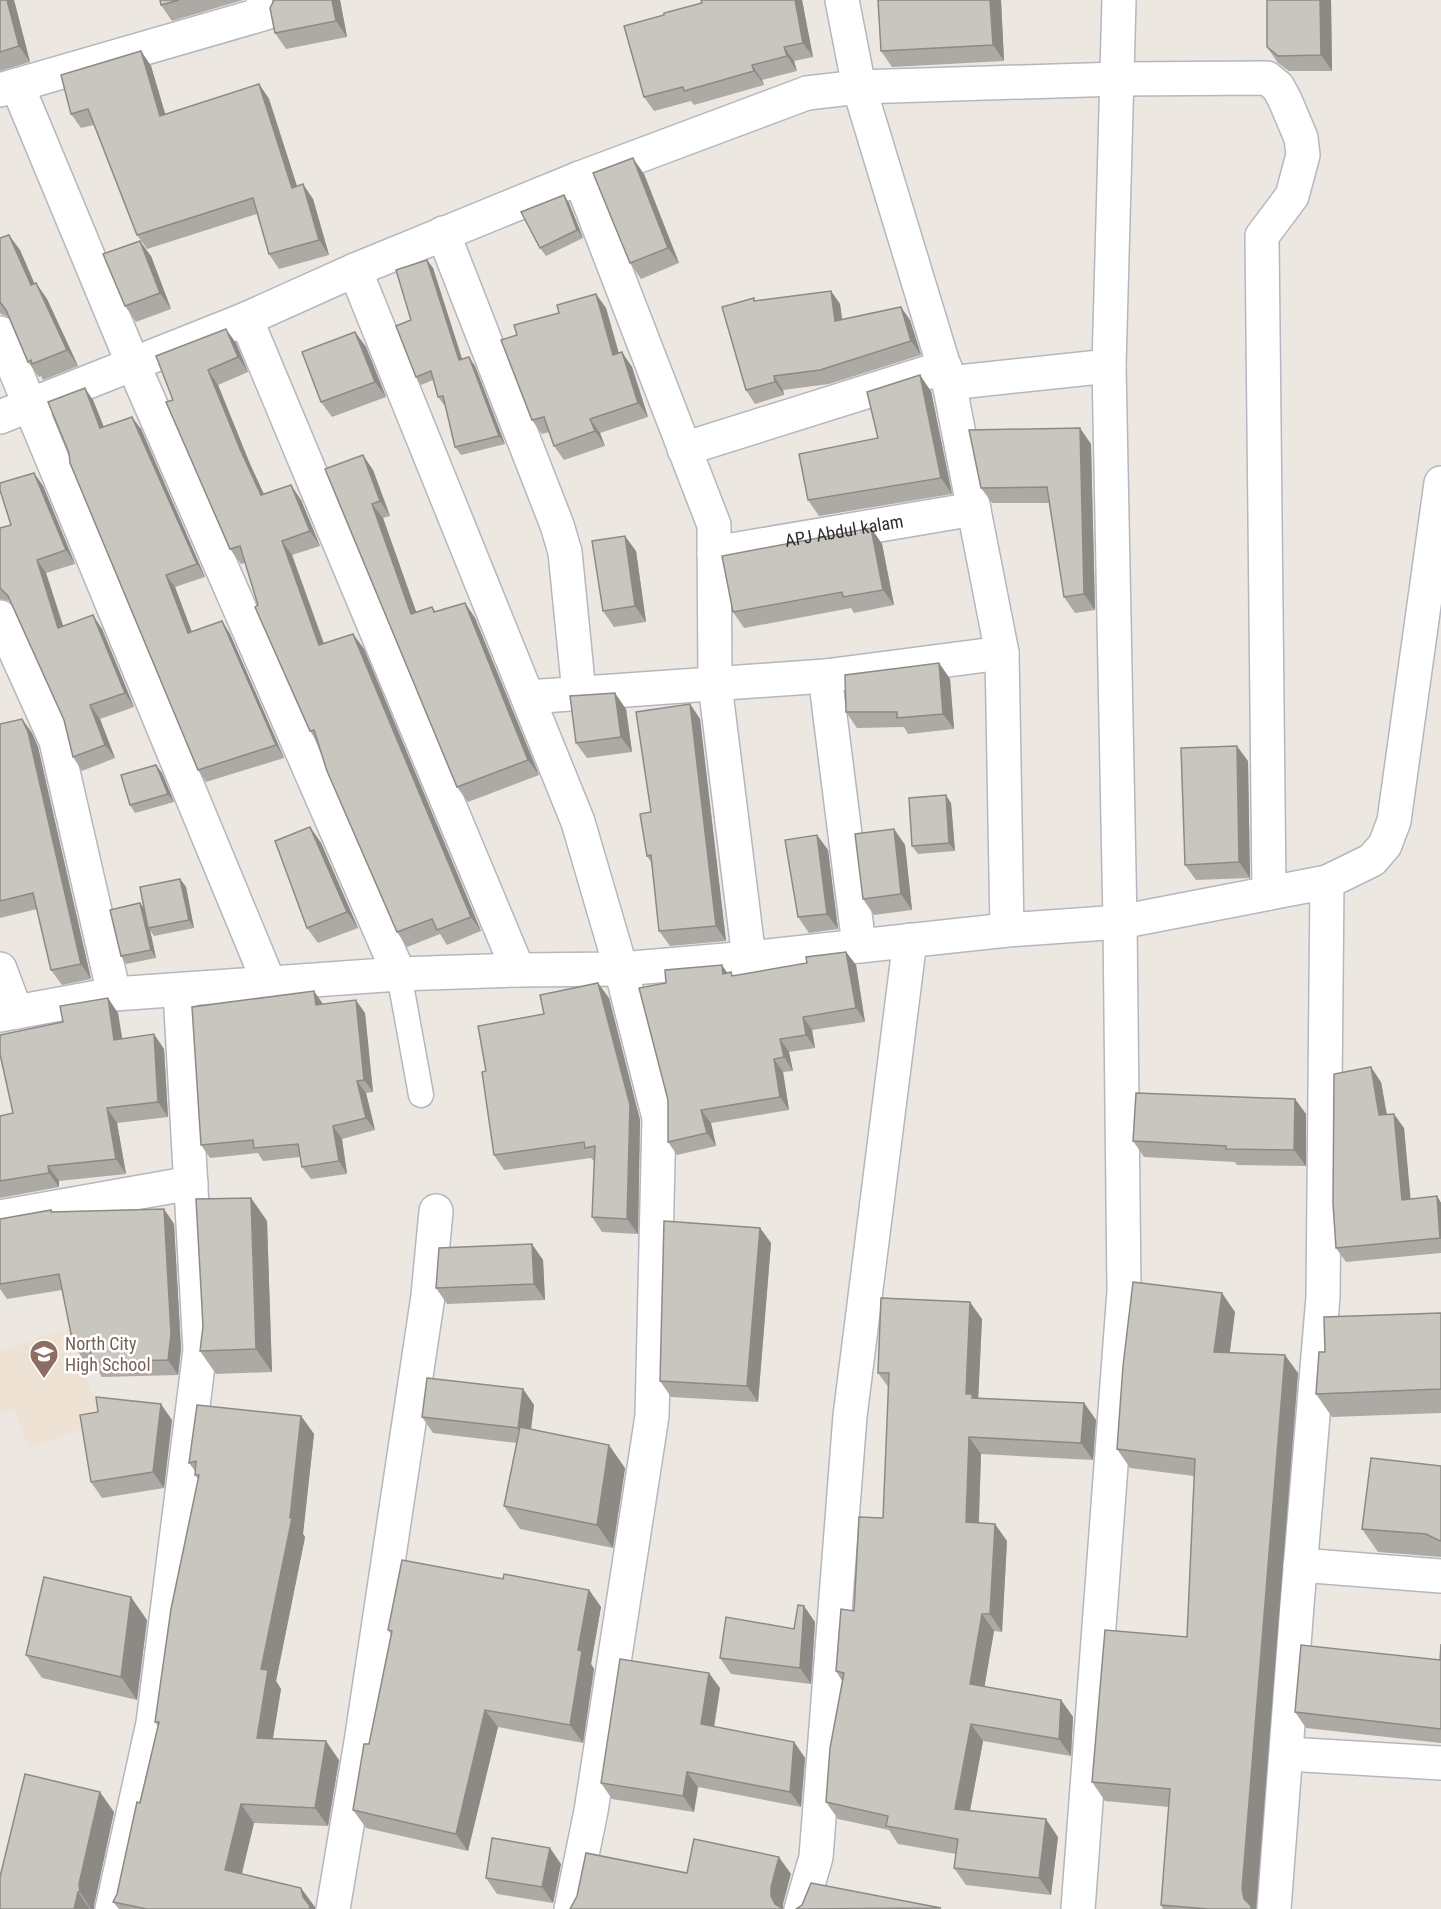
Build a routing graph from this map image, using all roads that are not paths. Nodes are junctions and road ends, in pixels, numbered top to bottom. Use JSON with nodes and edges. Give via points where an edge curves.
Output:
{"nodes":[{"id":1,"x":263,"y":0,"type":"edge"},
{"id":2,"x":842,"y":0,"type":"edge"},
{"id":3,"x":1119,"y":0,"type":"edge"},
{"id":4,"x":1118,"y":80,"type":"junction"},
{"id":5,"x":860,"y":87,"type":"junction"},
{"id":6,"x":8,"y":88,"type":"edge"},
{"id":7,"x":580,"y":178,"type":"junction"},
{"id":8,"x":443,"y":233,"type":"junction"},
{"id":9,"x":355,"y":270,"type":"junction"},
{"id":10,"x":246,"y":319,"type":"junction"},
{"id":11,"x":0,"y":333,"type":"edge"},
{"id":12,"x":133,"y":364,"type":"junction"},
{"id":13,"x":1109,"y":366,"type":"junction"},
{"id":14,"x":947,"y":375,"type":"junction"},
{"id":15,"x":31,"y":405,"type":"junction"},
{"id":16,"x":0,"y":417,"type":"edge"},
{"id":17,"x":684,"y":449,"type":"junction"},
{"id":18,"x":1441,"y":483,"type":"edge"},
{"id":19,"x":974,"y":509,"type":"junction"},
{"id":20,"x":714,"y":553,"type":"junction"},
{"id":21,"x":0,"y":617,"type":"edge"},
{"id":22,"x":1002,"y":653,"type":"junction"},
{"id":23,"x":825,"y":676,"type":"junction"},
{"id":24,"x":715,"y":685,"type":"junction"},
{"id":25,"x":579,"y":693,"type":"junction"},
{"id":26,"x":528,"y":697,"type":"junction"},
{"id":27,"x":1328,"y":882,"type":"junction"},
{"id":28,"x":1269,"y":893,"type":"junction"},
{"id":29,"x":1120,"y":922,"type":"junction"},
{"id":30,"x":1007,"y":930,"type":"junction"},
{"id":31,"x":910,"y":940,"type":"junction"},
{"id":32,"x":859,"y":945,"type":"junction"},
{"id":33,"x":749,"y":958,"type":"junction"},
{"id":34,"x":0,"y":969,"type":"edge"},
{"id":35,"x":621,"y":969,"type":"junction"},
{"id":36,"x":518,"y":970,"type":"junction"},
{"id":37,"x":399,"y":974,"type":"junction"},
{"id":38,"x":269,"y":982,"type":"junction"},
{"id":39,"x":180,"y":991,"type":"junction"},
{"id":40,"x":114,"y":994,"type":"junction"},
{"id":41,"x":8,"y":1013,"type":"edge"},
{"id":42,"x":421,"y":1095,"type":"dead end"},
{"id":43,"x":191,"y":1183,"type":"junction"},
{"id":44,"x":436,"y":1211,"type":"dead end"},
{"id":45,"x":0,"y":1217,"type":"edge"},
{"id":46,"x":1300,"y":1565,"type":"junction"},
{"id":47,"x":1441,"y":1576,"type":"edge"},
{"id":48,"x":1287,"y":1754,"type":"junction"},
{"id":49,"x":1441,"y":1763,"type":"edge"},
{"id":50,"x":112,"y":1909,"type":"edge"},
{"id":51,"x":333,"y":1909,"type":"edge"},
{"id":52,"x":571,"y":1909,"type":"edge"},
{"id":53,"x":801,"y":1909,"type":"edge"},
{"id":54,"x":1078,"y":1909,"type":"edge"},
{"id":55,"x":1274,"y":1909,"type":"edge"}],
"edges":[{"from":1,"to":6,"type":"street","via":[[266,13]]},
{"from":2,"to":5,"type":"street"},
{"from":3,"to":4,"type":"street"},
{"from":4,"to":5,"type":"street"},
{"from":4,"to":13,"type":"street"},
{"from":4,"to":28,"type":"street","via":[[1267,78],[1282,93],[1300,138],[1303,155],[1292,196],[1262,236]]},
{"from":5,"to":7,"type":"street","via":[[807,93]]},
{"from":5,"to":14,"type":"street"},
{"from":6,"to":12,"type":"street"},
{"from":7,"to":8,"type":"street"},
{"from":7,"to":17,"type":"street"},
{"from":8,"to":9,"type":"street"},
{"from":8,"to":25,"type":"street","via":[[560,534]]},
{"from":9,"to":10,"type":"street"},
{"from":9,"to":26,"type":"street"},
{"from":10,"to":12,"type":"street"},
{"from":10,"to":36,"type":"street"},
{"from":11,"to":15,"type":"street"},
{"from":12,"to":15,"type":"street"},
{"from":12,"to":37,"type":"street"},
{"from":13,"to":14,"type":"street"},
{"from":13,"to":29,"type":"street"},
{"from":14,"to":17,"type":"street"},
{"from":14,"to":19,"type":"street"},
{"from":15,"to":16,"type":"street"},
{"from":15,"to":38,"type":"street"},
{"from":17,"to":20,"type":"street","via":[[714,525]]},
{"from":18,"to":27,"type":"street","via":[[1395,821],[1385,845],[1372,860]]},
{"from":19,"to":20,"type":"street","name":"APJ Abdul kalam"},
{"from":19,"to":22,"type":"street"},
{"from":20,"to":24,"type":"street"},
{"from":21,"to":40,"type":"street","via":[[56,741]]},
{"from":22,"to":23,"type":"street"},
{"from":22,"to":30,"type":"street"},
{"from":23,"to":24,"type":"street"},
{"from":23,"to":32,"type":"street"},
{"from":24,"to":25,"type":"street"},
{"from":24,"to":33,"type":"street"},
{"from":25,"to":26,"type":"street"},
{"from":26,"to":35,"type":"street","via":[[578,822]]},
{"from":27,"to":28,"type":"street"},
{"from":27,"to":46,"type":"street","via":[[1323,1297]]},
{"from":28,"to":29,"type":"street"},
{"from":29,"to":30,"type":"street"},
{"from":29,"to":54,"type":"street","via":[[1124,1291]]},
{"from":30,"to":31,"type":"street"},
{"from":31,"to":32,"type":"street"},
{"from":31,"to":53,"type":"street","via":[[850,1416],[816,1857]]},
{"from":32,"to":33,"type":"street"},
{"from":33,"to":35,"type":"street"},
{"from":34,"to":41,"type":"street"},
{"from":35,"to":36,"type":"street"},
{"from":35,"to":52,"type":"street","via":[[659,1118],[652,1416],[591,1812]]},
{"from":36,"to":37,"type":"street"},
{"from":37,"to":38,"type":"street"},
{"from":37,"to":42,"type":"lane"},
{"from":38,"to":39,"type":"street"},
{"from":39,"to":40,"type":"street"},
{"from":39,"to":43,"type":"street"},
{"from":40,"to":41,"type":"street"},
{"from":43,"to":45,"type":"street"},
{"from":43,"to":50,"type":"street","via":[[200,1350],[153,1723]]},
{"from":44,"to":51,"type":"street","via":[[424,1320]]},
{"from":46,"to":47,"type":"street"},
{"from":46,"to":48,"type":"street"},
{"from":48,"to":49,"type":"street"},
{"from":48,"to":55,"type":"street"}]}
